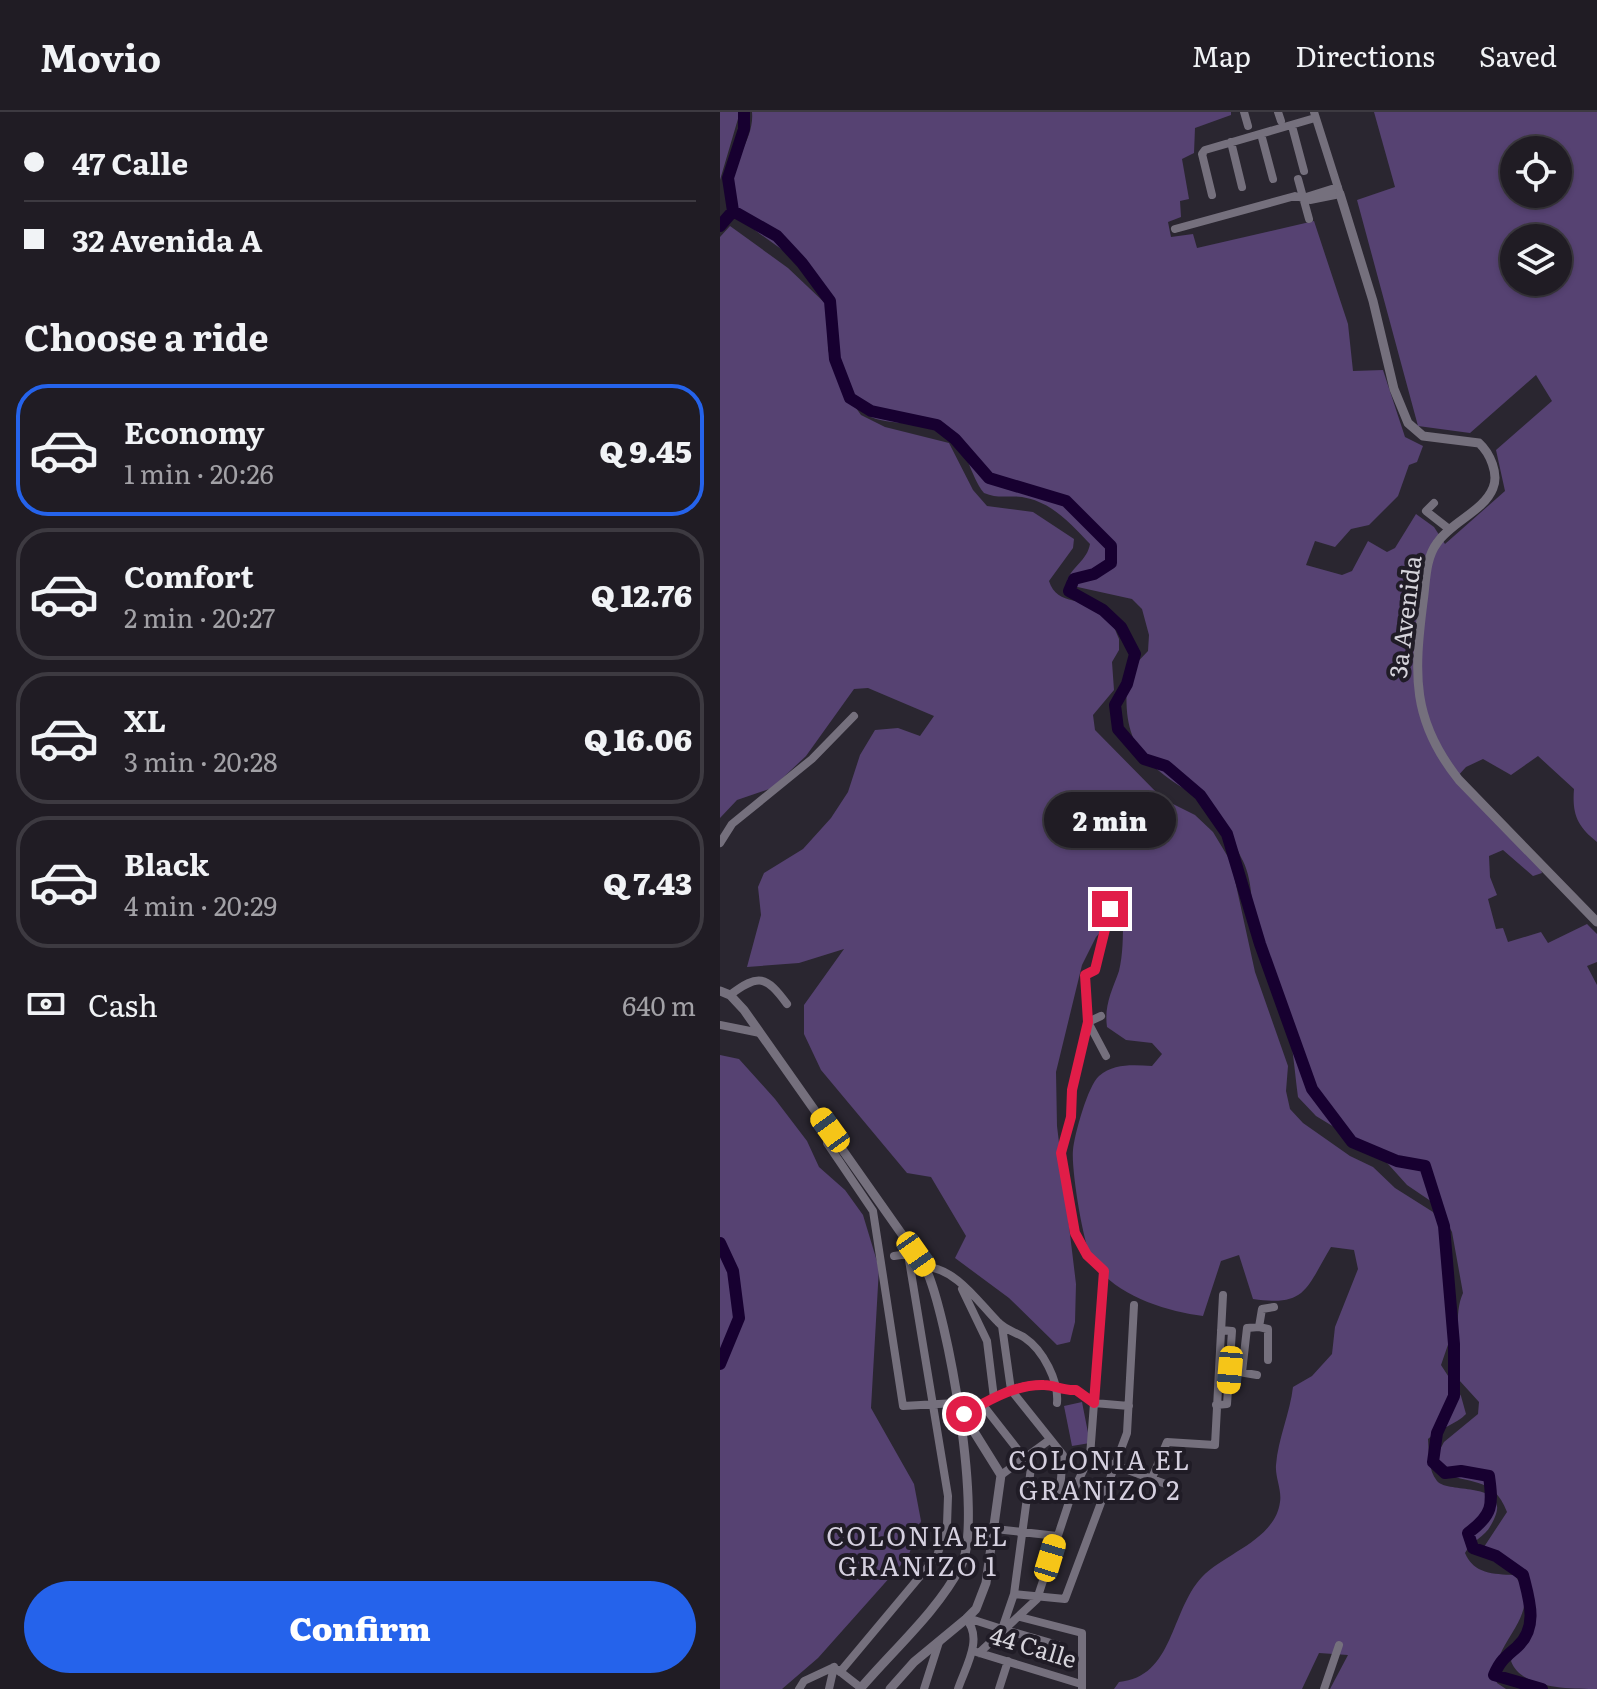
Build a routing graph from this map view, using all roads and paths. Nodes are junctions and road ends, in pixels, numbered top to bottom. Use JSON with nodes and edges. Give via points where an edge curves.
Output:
{"nodes":[{"id":1,"x":1244,"y":112,"type":"edge"},
{"id":2,"x":1314,"y":115,"type":"edge"},
{"id":3,"x":1248,"y":126,"type":"dead end"},
{"id":4,"x":1292,"y":126,"type":"junction"},
{"id":5,"x":1261,"y":134,"type":"junction"},
{"id":6,"x":1231,"y":142,"type":"junction"},
{"id":7,"x":1304,"y":171,"type":"dead end"},
{"id":8,"x":1273,"y":179,"type":"dead end"},
{"id":9,"x":1298,"y":179,"type":"dead end"},
{"id":10,"x":1242,"y":187,"type":"dead end"},
{"id":11,"x":1339,"y":190,"type":"junction"},
{"id":12,"x":1212,"y":195,"type":"dead end"},
{"id":13,"x":1303,"y":198,"type":"junction"},
{"id":14,"x":1309,"y":219,"type":"dead end"},
{"id":15,"x":1175,"y":229,"type":"dead end"},
{"id":16,"x":1434,"y":503,"type":"dead end"},
{"id":17,"x":1449,"y":529,"type":"junction"},
{"id":18,"x":854,"y":716,"type":"dead end"},
{"id":19,"x":720,"y":843,"type":"edge"},
{"id":20,"x":1110,"y":909,"type":"dead end"},
{"id":21,"x":1597,"y":922,"type":"edge"},
{"id":22,"x":720,"y":991,"type":"edge"},
{"id":23,"x":730,"y":995,"type":"junction"},
{"id":24,"x":787,"y":1004,"type":"dead end"},
{"id":25,"x":1101,"y":1016,"type":"dead end"},
{"id":26,"x":1088,"y":1022,"type":"junction"},
{"id":27,"x":720,"y":1025,"type":"edge"},
{"id":28,"x":760,"y":1033,"type":"junction"},
{"id":29,"x":1106,"y":1056,"type":"dead end"},
{"id":30,"x":830,"y":1130,"type":"junction"},
{"id":31,"x":908,"y":1243,"type":"junction"},
{"id":32,"x":908,"y":1254,"type":"junction"},
{"id":33,"x":894,"y":1256,"type":"dead end"},
{"id":34,"x":925,"y":1267,"type":"junction"},
{"id":35,"x":960,"y":1284,"type":"junction"},
{"id":36,"x":1223,"y":1295,"type":"dead end"},
{"id":37,"x":1134,"y":1305,"type":"dead end"},
{"id":38,"x":1274,"y":1307,"type":"dead end"},
{"id":39,"x":1002,"y":1326,"type":"junction"},
{"id":40,"x":1259,"y":1327,"type":"junction"},
{"id":41,"x":1221,"y":1330,"type":"junction"},
{"id":42,"x":1268,"y":1360,"type":"dead end"},
{"id":43,"x":1230,"y":1370,"type":"junction"},
{"id":44,"x":1242,"y":1372,"type":"junction"},
{"id":45,"x":1257,"y":1375,"type":"dead end"},
{"id":46,"x":1011,"y":1390,"type":"junction"},
{"id":47,"x":1057,"y":1390,"type":"junction"},
{"id":48,"x":994,"y":1398,"type":"junction"},
{"id":49,"x":956,"y":1403,"type":"junction"},
{"id":50,"x":1057,"y":1403,"type":"dead end"},
{"id":51,"x":1094,"y":1403,"type":"junction"},
{"id":52,"x":982,"y":1404,"type":"junction"},
{"id":53,"x":932,"y":1405,"type":"junction"},
{"id":54,"x":1216,"y":1405,"type":"junction"},
{"id":55,"x":1129,"y":1406,"type":"junction"},
{"id":56,"x":964,"y":1414,"type":"junction"},
{"id":57,"x":964,"y":1425,"type":"junction"},
{"id":58,"x":1048,"y":1441,"type":"junction"},
{"id":59,"x":1033,"y":1453,"type":"junction"},
{"id":60,"x":1090,"y":1456,"type":"junction"},
{"id":61,"x":1025,"y":1459,"type":"junction"},
{"id":62,"x":1063,"y":1467,"type":"junction"},
{"id":63,"x":1116,"y":1467,"type":"junction"},
{"id":64,"x":1082,"y":1470,"type":"junction"},
{"id":65,"x":1001,"y":1475,"type":"junction"},
{"id":66,"x":1152,"y":1478,"type":"junction"},
{"id":67,"x":1171,"y":1486,"type":"dead end"},
{"id":68,"x":1071,"y":1496,"type":"junction"},
{"id":69,"x":995,"y":1529,"type":"junction"},
{"id":70,"x":1023,"y":1533,"type":"junction"},
{"id":71,"x":1057,"y":1536,"type":"junction"},
{"id":72,"x":1014,"y":1594,"type":"junction"},
{"id":73,"x":1037,"y":1599,"type":"junction"},
{"id":74,"x":1020,"y":1617,"type":"junction"},
{"id":75,"x":968,"y":1621,"type":"junction"},
{"id":76,"x":1002,"y":1629,"type":"junction"},
{"id":77,"x":939,"y":1642,"type":"junction"},
{"id":78,"x":1058,"y":1645,"type":"dead end"},
{"id":79,"x":1339,"y":1645,"type":"dead end"},
{"id":80,"x":976,"y":1652,"type":"junction"},
{"id":81,"x":1008,"y":1661,"type":"junction"},
{"id":82,"x":837,"y":1670,"type":"junction"},
{"id":83,"x":1081,"y":1686,"type":"edge"},
{"id":84,"x":860,"y":1688,"type":"edge"},
{"id":85,"x":799,"y":1689,"type":"edge"},
{"id":86,"x":829,"y":1689,"type":"edge"},
{"id":87,"x":890,"y":1689,"type":"edge"},
{"id":88,"x":924,"y":1689,"type":"edge"},
{"id":89,"x":958,"y":1689,"type":"edge"},
{"id":90,"x":999,"y":1689,"type":"edge"},
{"id":91,"x":1324,"y":1689,"type":"edge"}],
"edges":[{"from":1,"to":3,"type":"street"},
{"from":2,"to":4,"type":"street"},
{"from":2,"to":11,"type":"street","name":"3a Avenida"},
{"from":4,"to":5,"type":"street"},
{"from":4,"to":7,"type":"street"},
{"from":5,"to":6,"type":"street"},
{"from":5,"to":8,"type":"street"},
{"from":6,"to":10,"type":"street"},
{"from":6,"to":12,"type":"street","via":[[1203,152]]},
{"from":9,"to":13,"type":"street"},
{"from":11,"to":13,"type":"street"},
{"from":11,"to":17,"type":"street","name":"3a Avenida","via":[[1408,423],[1423,436],[1479,443],[1494,468],[1491,493]]},
{"from":13,"to":14,"type":"street"},
{"from":13,"to":15,"type":"street"},
{"from":16,"to":17,"type":"street","via":[[1426,511]]},
{"from":17,"to":21,"type":"street","name":"3a Avenida","via":[[1436,543],[1428,565],[1415,676],[1420,702],[1442,756],[1459,780]]},
{"from":18,"to":19,"type":"street","via":[[812,759],[732,824]]},
{"from":20,"to":26,"type":"street","via":[[1100,968],[1085,975]]},
{"from":22,"to":23,"type":"street"},
{"from":23,"to":24,"type":"street","via":[[757,980],[774,987]]},
{"from":23,"to":28,"type":"street"},
{"from":25,"to":26,"type":"street"},
{"from":26,"to":29,"type":"street"},
{"from":26,"to":51,"type":"street","via":[[1061,1153],[1075,1233],[1104,1271]]},
{"from":27,"to":28,"type":"street"},
{"from":28,"to":30,"type":"street"},
{"from":30,"to":31,"type":"street"},
{"from":30,"to":53,"type":"street","via":[[827,1143],[873,1211],[903,1406]]},
{"from":31,"to":32,"type":"street"},
{"from":31,"to":34,"type":"street"},
{"from":32,"to":33,"type":"street"},
{"from":32,"to":53,"type":"street"},
{"from":34,"to":35,"type":"street","via":[[937,1268]]},
{"from":34,"to":49,"type":"street","via":[[941,1313]]},
{"from":35,"to":39,"type":"street"},
{"from":35,"to":48,"type":"street","via":[[987,1341]]},
{"from":36,"to":41,"type":"street"},
{"from":37,"to":55,"type":"street"},
{"from":38,"to":40,"type":"street","via":[[1262,1309]]},
{"from":39,"to":46,"type":"street"},
{"from":39,"to":47,"type":"street","via":[[1029,1341]]},
{"from":40,"to":42,"type":"street","via":[[1268,1329]]},
{"from":40,"to":44,"type":"street","via":[[1246,1330]]},
{"from":41,"to":43,"type":"street","via":[[1232,1331]]},
{"from":41,"to":54,"type":"street"},
{"from":43,"to":44,"type":"street"},
{"from":43,"to":54,"type":"street","via":[[1227,1404]]},
{"from":44,"to":45,"type":"street"},
{"from":46,"to":47,"type":"street","via":[[1046,1384]]},
{"from":46,"to":48,"type":"street"},
{"from":46,"to":58,"type":"street"},
{"from":47,"to":50,"type":"street"},
{"from":47,"to":51,"type":"street","via":[[1076,1390]]},
{"from":48,"to":52,"type":"street"},
{"from":49,"to":53,"type":"street"},
{"from":49,"to":56,"type":"street"},
{"from":49,"to":57,"type":"street"},
{"from":51,"to":55,"type":"street"},
{"from":51,"to":60,"type":"street"},
{"from":52,"to":56,"type":"street"},
{"from":52,"to":61,"type":"street"},
{"from":53,"to":82,"type":"street","via":[[948,1496],[942,1544],[928,1568]]},
{"from":54,"to":66,"type":"street","via":[[1214,1447],[1167,1442]]},
{"from":55,"to":63,"type":"street"},
{"from":56,"to":57,"type":"street"},
{"from":57,"to":65,"type":"street"},
{"from":57,"to":84,"type":"street","via":[[970,1525],[961,1566]]},
{"from":58,"to":59,"type":"street"},
{"from":58,"to":62,"type":"street","via":[[1063,1455]]},
{"from":59,"to":61,"type":"street"},
{"from":59,"to":70,"type":"street"},
{"from":60,"to":63,"type":"street"},
{"from":60,"to":64,"type":"street"},
{"from":61,"to":65,"type":"street"},
{"from":62,"to":64,"type":"street"},
{"from":62,"to":68,"type":"street","via":[[1060,1490]]},
{"from":63,"to":66,"type":"street"},
{"from":63,"to":73,"type":"street","via":[[1063,1601]]},
{"from":64,"to":68,"type":"street"},
{"from":65,"to":69,"type":"street"},
{"from":66,"to":67,"type":"street"},
{"from":68,"to":71,"type":"street"},
{"from":69,"to":70,"type":"street"},
{"from":69,"to":75,"type":"street","via":[[986,1583]]},
{"from":70,"to":71,"type":"street"},
{"from":70,"to":72,"type":"street"},
{"from":71,"to":73,"type":"street"},
{"from":72,"to":73,"type":"street"},
{"from":72,"to":76,"type":"street"},
{"from":73,"to":74,"type":"street"},
{"from":74,"to":76,"type":"street"},
{"from":74,"to":83,"type":"street","via":[[1082,1633]]},
{"from":75,"to":76,"type":"street"},
{"from":75,"to":77,"type":"street"},
{"from":75,"to":80,"type":"street"},
{"from":76,"to":78,"type":"street"},
{"from":76,"to":80,"type":"street"},
{"from":77,"to":87,"type":"street"},
{"from":77,"to":88,"type":"street"},
{"from":79,"to":91,"type":"street"},
{"from":80,"to":81,"type":"street","name":"44 Calle"},
{"from":80,"to":89,"type":"street"},
{"from":81,"to":83,"type":"street","name":"44 Calle"},
{"from":81,"to":90,"type":"street"},
{"from":82,"to":84,"type":"street"},
{"from":82,"to":85,"type":"street","via":[[804,1681]]},
{"from":82,"to":86,"type":"street"}]}
